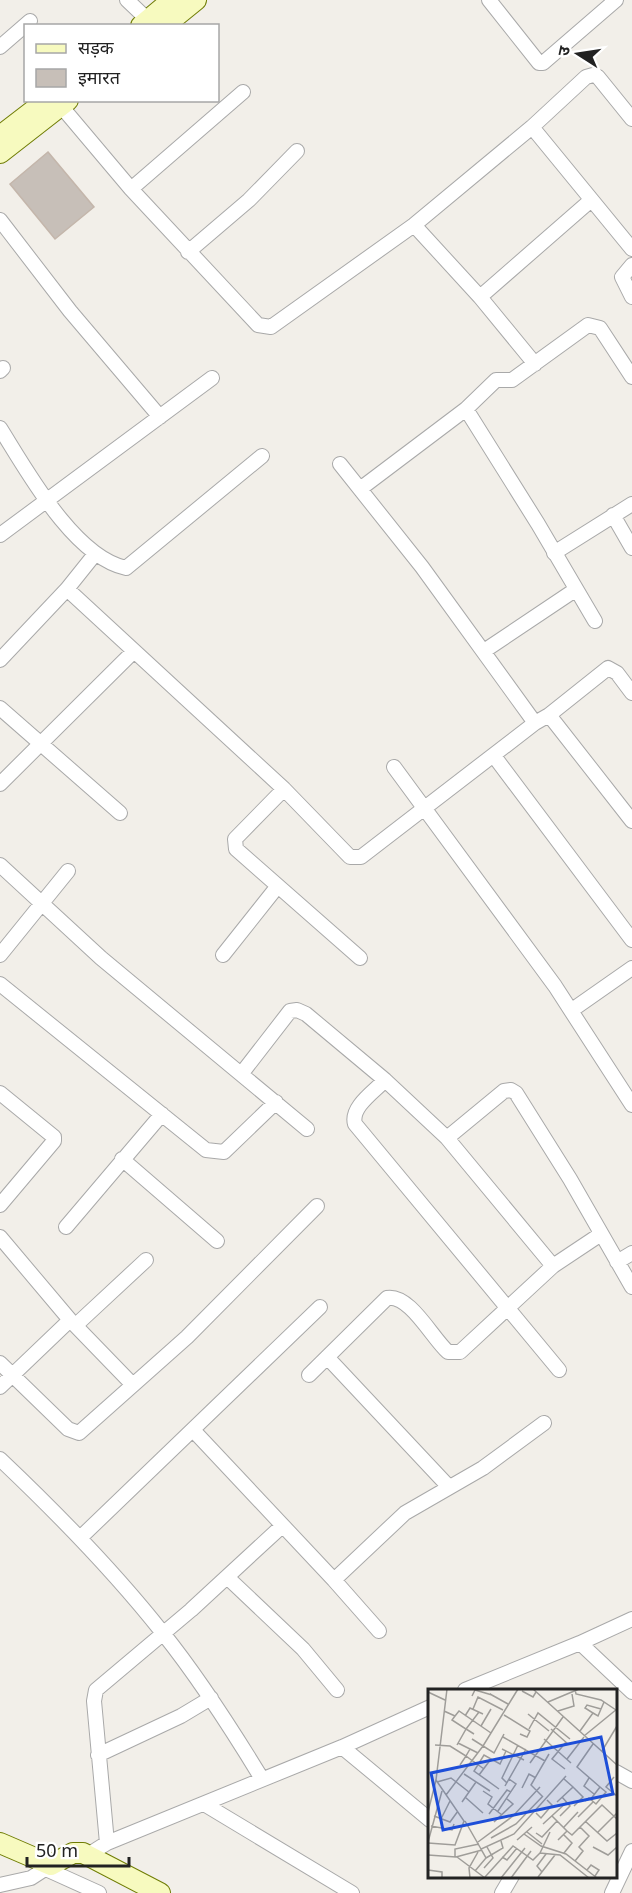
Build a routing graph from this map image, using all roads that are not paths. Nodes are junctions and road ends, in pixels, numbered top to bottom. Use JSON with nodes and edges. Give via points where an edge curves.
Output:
{"nodes":[{"id":1,"x":127,"y":0,"type":"edge"},
{"id":2,"x":172,"y":0,"type":"edge"},
{"id":3,"x":196,"y":0,"type":"edge"},
{"id":4,"x":489,"y":0,"type":"edge"},
{"id":5,"x":616,"y":0,"type":"edge"},
{"id":6,"x":30,"y":21,"type":"dead end"},
{"id":7,"x":27,"y":24,"type":"edge"},
{"id":8,"x":151,"y":24,"type":"edge"},
{"id":9,"x":24,"y":26,"type":"edge"},
{"id":10,"x":0,"y":47,"type":"edge"},
{"id":11,"x":243,"y":92,"type":"dead end"},
{"id":12,"x":59,"y":102,"type":"edge"},
{"id":13,"x":632,"y":119,"type":"edge"},
{"id":14,"x":532,"y":127,"type":"junction"},
{"id":15,"x":0,"y":136,"type":"edge"},
{"id":16,"x":297,"y":151,"type":"dead end"},
{"id":17,"x":0,"y":153,"type":"edge"},
{"id":18,"x":131,"y":189,"type":"junction"},
{"id":19,"x":590,"y":201,"type":"junction"},
{"id":20,"x":0,"y":220,"type":"edge"},
{"id":21,"x":414,"y":225,"type":"junction"},
{"id":22,"x":632,"y":249,"type":"edge"},
{"id":23,"x":188,"y":252,"type":"junction"},
{"id":24,"x":632,"y":265,"type":"edge"},
{"id":25,"x":480,"y":297,"type":"junction"},
{"id":26,"x":632,"y":297,"type":"edge"},
{"id":27,"x":535,"y":364,"type":"junction"},
{"id":28,"x":632,"y":377,"type":"edge"},
{"id":29,"x":212,"y":378,"type":"dead end"},
{"id":30,"x":466,"y":409,"type":"junction"},
{"id":31,"x":160,"y":417,"type":"junction"},
{"id":32,"x":0,"y":428,"type":"edge"},
{"id":33,"x":262,"y":456,"type":"dead end"},
{"id":34,"x":340,"y":464,"type":"dead end"},
{"id":35,"x":360,"y":489,"type":"junction"},
{"id":36,"x":46,"y":500,"type":"junction"},
{"id":37,"x":632,"y":504,"type":"edge"},
{"id":38,"x":613,"y":515,"type":"junction"},
{"id":39,"x":0,"y":535,"type":"edge"},
{"id":40,"x":632,"y":548,"type":"edge"},
{"id":41,"x":554,"y":553,"type":"junction"},
{"id":42,"x":95,"y":554,"type":"junction"},
{"id":43,"x":67,"y":589,"type":"junction"},
{"id":44,"x":576,"y":590,"type":"junction"},
{"id":45,"x":595,"y":621,"type":"dead end"},
{"id":46,"x":134,"y":651,"type":"junction"},
{"id":47,"x":484,"y":651,"type":"junction"},
{"id":48,"x":0,"y":660,"type":"edge"},
{"id":49,"x":632,"y":693,"type":"edge"},
{"id":50,"x":0,"y":708,"type":"edge"},
{"id":51,"x":549,"y":715,"type":"junction"},
{"id":52,"x":535,"y":723,"type":"junction"},
{"id":53,"x":40,"y":744,"type":"junction"},
{"id":54,"x":494,"y":756,"type":"junction"},
{"id":55,"x":394,"y":767,"type":"dead end"},
{"id":56,"x":0,"y":784,"type":"edge"},
{"id":57,"x":284,"y":789,"type":"junction"},
{"id":58,"x":424,"y":810,"type":"junction"},
{"id":59,"x":120,"y":813,"type":"dead end"},
{"id":60,"x":632,"y":821,"type":"edge"},
{"id":61,"x":0,"y":865,"type":"edge"},
{"id":62,"x":68,"y":871,"type":"dead end"},
{"id":63,"x":277,"y":887,"type":"junction"},
{"id":64,"x":41,"y":903,"type":"junction"},
{"id":65,"x":632,"y":940,"type":"edge"},
{"id":66,"x":0,"y":955,"type":"edge"},
{"id":67,"x":223,"y":955,"type":"dead end"},
{"id":68,"x":360,"y":958,"type":"dead end"},
{"id":69,"x":632,"y":968,"type":"edge"},
{"id":70,"x":0,"y":984,"type":"edge"},
{"id":71,"x":572,"y":1010,"type":"junction"},
{"id":72,"x":242,"y":1073,"type":"junction"},
{"id":73,"x":385,"y":1080,"type":"junction"},
{"id":74,"x":0,"y":1093,"type":"edge"},
{"id":75,"x":276,"y":1102,"type":"junction"},
{"id":76,"x":632,"y":1105,"type":"edge"},
{"id":77,"x":162,"y":1114,"type":"junction"},
{"id":78,"x":307,"y":1129,"type":"dead end"},
{"id":79,"x":447,"y":1138,"type":"junction"},
{"id":80,"x":122,"y":1159,"type":"junction"},
{"id":81,"x":0,"y":1205,"type":"edge"},
{"id":82,"x":317,"y":1206,"type":"dead end"},
{"id":83,"x":66,"y":1227,"type":"dead end"},
{"id":84,"x":602,"y":1234,"type":"junction"},
{"id":85,"x":0,"y":1237,"type":"edge"},
{"id":86,"x":217,"y":1242,"type":"dead end"},
{"id":87,"x":632,"y":1253,"type":"edge"},
{"id":88,"x":146,"y":1260,"type":"dead end"},
{"id":89,"x":617,"y":1262,"type":"junction"},
{"id":90,"x":553,"y":1266,"type":"junction"},
{"id":91,"x":632,"y":1287,"type":"edge"},
{"id":92,"x":320,"y":1307,"type":"dead end"},
{"id":93,"x":508,"y":1308,"type":"junction"},
{"id":94,"x":73,"y":1322,"type":"junction"},
{"id":95,"x":327,"y":1357,"type":"junction"},
{"id":96,"x":0,"y":1363,"type":"edge"},
{"id":97,"x":559,"y":1370,"type":"dead end"},
{"id":98,"x":309,"y":1375,"type":"dead end"},
{"id":99,"x":13,"y":1377,"type":"junction"},
{"id":100,"x":132,"y":1384,"type":"junction"},
{"id":101,"x":0,"y":1387,"type":"edge"},
{"id":102,"x":544,"y":1423,"type":"dead end"},
{"id":103,"x":193,"y":1430,"type":"junction"},
{"id":104,"x":0,"y":1458,"type":"edge"},
{"id":105,"x":449,"y":1486,"type":"junction"},
{"id":106,"x":282,"y":1526,"type":"junction"},
{"id":107,"x":80,"y":1538,"type":"junction"},
{"id":108,"x":227,"y":1577,"type":"junction"},
{"id":109,"x":334,"y":1580,"type":"junction"},
{"id":110,"x":632,"y":1618,"type":"edge"},
{"id":111,"x":379,"y":1631,"type":"dead end"},
{"id":112,"x":163,"y":1632,"type":"junction"},
{"id":113,"x":580,"y":1643,"type":"junction"},
{"id":114,"x":467,"y":1689,"type":"edge"},
{"id":115,"x":337,"y":1690,"type":"dead end"},
{"id":116,"x":632,"y":1692,"type":"edge"},
{"id":117,"x":211,"y":1698,"type":"junction"},
{"id":118,"x":428,"y":1707,"type":"edge"},
{"id":119,"x":342,"y":1747,"type":"junction"},
{"id":120,"x":98,"y":1755,"type":"junction"},
{"id":121,"x":617,"y":1773,"type":"edge"},
{"id":122,"x":262,"y":1779,"type":"junction"},
{"id":123,"x":632,"y":1781,"type":"edge"},
{"id":124,"x":204,"y":1804,"type":"junction"},
{"id":125,"x":428,"y":1819,"type":"edge"},
{"id":126,"x":0,"y":1842,"type":"edge"},
{"id":127,"x":107,"y":1843,"type":"junction"},
{"id":128,"x":631,"y":1854,"type":"edge"},
{"id":129,"x":88,"y":1855,"type":"junction"},
{"id":130,"x":55,"y":1863,"type":"junction"},
{"id":131,"x":0,"y":1886,"type":"edge"},
{"id":132,"x":99,"y":1893,"type":"edge"},
{"id":133,"x":160,"y":1893,"type":"edge"},
{"id":134,"x":352,"y":1893,"type":"edge"},
{"id":135,"x":612,"y":1893,"type":"edge"}],
"edges":[{"from":1,"to":8,"type":"street"},
{"from":2,"to":8,"type":"main road"},
{"from":3,"to":8,"type":"main road"},
{"from":4,"to":5,"type":"street","via":[[539,63]]},
{"from":6,"to":7,"type":"street"},
{"from":9,"to":10,"type":"street"},
{"from":11,"to":18,"type":"street"},
{"from":12,"to":15,"type":"main road"},
{"from":12,"to":17,"type":"main road"},
{"from":12,"to":18,"type":"street"},
{"from":13,"to":14,"type":"street","via":[[592,75]]},
{"from":14,"to":19,"type":"street"},
{"from":14,"to":21,"type":"street"},
{"from":16,"to":23,"type":"street","via":[[249,200]]},
{"from":18,"to":23,"type":"street"},
{"from":19,"to":22,"type":"street"},
{"from":19,"to":25,"type":"street"},
{"from":20,"to":31,"type":"street","via":[[70,311]]},
{"from":21,"to":23,"type":"street","via":[[265,328]]},
{"from":21,"to":25,"type":"street"},
{"from":24,"to":26,"type":"street","via":[[622,277]]},
{"from":25,"to":27,"type":"street"},
{"from":27,"to":28,"type":"street","via":[[588,325],[594,325],[600,328]]},
{"from":27,"to":30,"type":"street","via":[[510,381],[496,380]]},
{"from":29,"to":31,"type":"street"},
{"from":30,"to":35,"type":"street"},
{"from":30,"to":41,"type":"street"},
{"from":31,"to":36,"type":"street"},
{"from":32,"to":36,"type":"street"},
{"from":33,"to":42,"type":"street","via":[[131,567],[121,567]]},
{"from":34,"to":35,"type":"street"},
{"from":35,"to":47,"type":"street"},
{"from":36,"to":39,"type":"street"},
{"from":36,"to":42,"type":"street"},
{"from":37,"to":38,"type":"street"},
{"from":38,"to":40,"type":"street"},
{"from":38,"to":41,"type":"street"},
{"from":41,"to":44,"type":"street"},
{"from":42,"to":43,"type":"street"},
{"from":43,"to":46,"type":"street"},
{"from":43,"to":48,"type":"street"},
{"from":44,"to":45,"type":"street"},
{"from":44,"to":47,"type":"street"},
{"from":46,"to":53,"type":"street"},
{"from":46,"to":57,"type":"street"},
{"from":47,"to":52,"type":"street"},
{"from":49,"to":51,"type":"street","via":[[617,673],[608,668]]},
{"from":50,"to":53,"type":"street"},
{"from":51,"to":52,"type":"street"},
{"from":51,"to":60,"type":"street"},
{"from":52,"to":54,"type":"street"},
{"from":53,"to":56,"type":"street"},
{"from":53,"to":59,"type":"street"},
{"from":54,"to":58,"type":"street"},
{"from":54,"to":65,"type":"street"},
{"from":55,"to":58,"type":"street"},
{"from":57,"to":58,"type":"street","via":[[343,852],[356,858]]},
{"from":57,"to":63,"type":"street","via":[[233,843]]},
{"from":58,"to":71,"type":"street"},
{"from":61,"to":64,"type":"street"},
{"from":62,"to":64,"type":"street"},
{"from":63,"to":67,"type":"street"},
{"from":63,"to":68,"type":"street"},
{"from":64,"to":66,"type":"street"},
{"from":64,"to":72,"type":"street"},
{"from":69,"to":71,"type":"street"},
{"from":70,"to":77,"type":"street"},
{"from":71,"to":76,"type":"street"},
{"from":72,"to":73,"type":"street","via":[[290,1011],[297,1010]]},
{"from":72,"to":75,"type":"street"},
{"from":73,"to":79,"type":"street"},
{"from":73,"to":93,"type":"street","via":[[358,1107],[355,1124]]},
{"from":74,"to":81,"type":"street","via":[[54,1141]]},
{"from":75,"to":77,"type":"street","via":[[224,1152],[206,1150]]},
{"from":75,"to":78,"type":"street"},
{"from":77,"to":80,"type":"street"},
{"from":79,"to":84,"type":"street","via":[[504,1091],[516,1093]]},
{"from":79,"to":90,"type":"street"},
{"from":80,"to":83,"type":"street"},
{"from":80,"to":86,"type":"street"},
{"from":82,"to":100,"type":"street","via":[[187,1337]]},
{"from":84,"to":89,"type":"street"},
{"from":84,"to":90,"type":"street"},
{"from":85,"to":94,"type":"street"},
{"from":87,"to":89,"type":"street"},
{"from":88,"to":94,"type":"street"},
{"from":89,"to":91,"type":"street"},
{"from":90,"to":93,"type":"street"},
{"from":92,"to":103,"type":"street"},
{"from":93,"to":95,"type":"street","via":[[455,1353],[442,1347],[406,1303],[387,1298]]},
{"from":93,"to":97,"type":"street"},
{"from":94,"to":99,"type":"street"},
{"from":94,"to":100,"type":"street"},
{"from":95,"to":98,"type":"street"},
{"from":95,"to":105,"type":"street"},
{"from":96,"to":99,"type":"street"},
{"from":99,"to":100,"type":"street","via":[[68,1429],[79,1433],[112,1407]]},
{"from":99,"to":101,"type":"street"},
{"from":102,"to":105,"type":"street","via":[[483,1468]]},
{"from":103,"to":106,"type":"street"},
{"from":103,"to":107,"type":"street"},
{"from":104,"to":107,"type":"street"},
{"from":105,"to":109,"type":"street","via":[[405,1513]]},
{"from":106,"to":108,"type":"street"},
{"from":106,"to":109,"type":"street"},
{"from":107,"to":112,"type":"street"},
{"from":108,"to":112,"type":"street"},
{"from":108,"to":115,"type":"street","via":[[303,1649]]},
{"from":109,"to":111,"type":"street"},
{"from":110,"to":113,"type":"street"},
{"from":112,"to":117,"type":"street"},
{"from":112,"to":120,"type":"street","via":[[94,1693]]},
{"from":113,"to":114,"type":"street"},
{"from":113,"to":116,"type":"street"},
{"from":117,"to":120,"type":"street"},
{"from":117,"to":122,"type":"street"},
{"from":118,"to":119,"type":"street"},
{"from":119,"to":122,"type":"street"},
{"from":119,"to":125,"type":"street"},
{"from":120,"to":127,"type":"street"},
{"from":121,"to":123,"type":"street"},
{"from":122,"to":124,"type":"street"},
{"from":124,"to":127,"type":"street"},
{"from":124,"to":134,"type":"street"},
{"from":126,"to":130,"type":"main road"},
{"from":127,"to":129,"type":"street"},
{"from":128,"to":135,"type":"street"},
{"from":129,"to":130,"type":"main road","via":[[77,1853]]},
{"from":129,"to":133,"type":"main road"},
{"from":130,"to":131,"type":"street","via":[[32,1878]]},
{"from":130,"to":132,"type":"street"}]}
